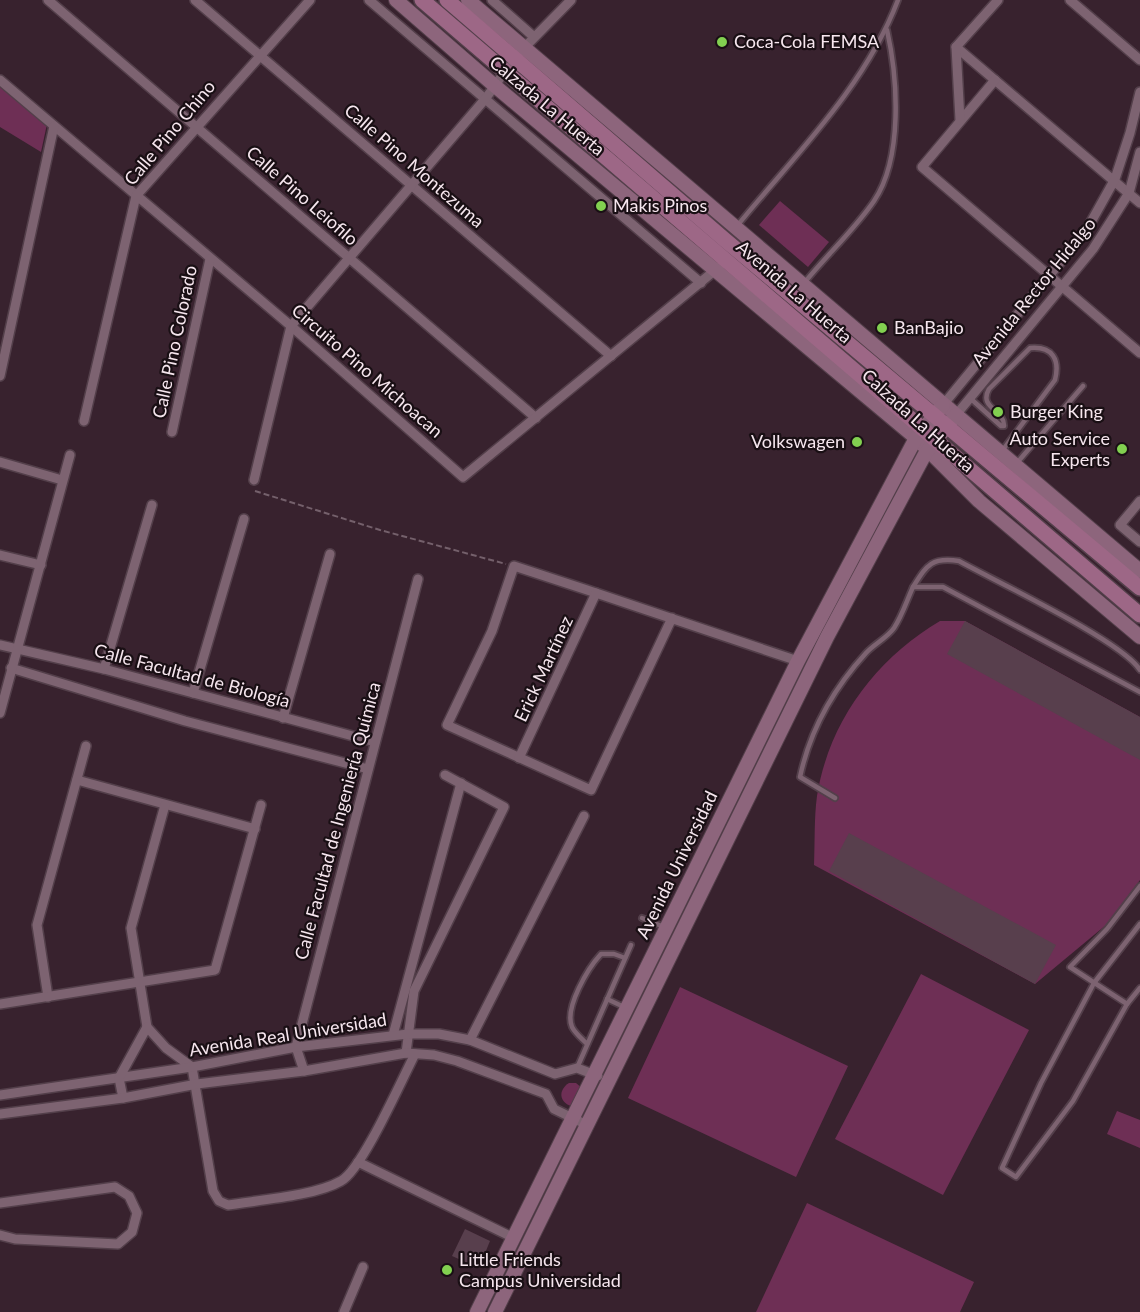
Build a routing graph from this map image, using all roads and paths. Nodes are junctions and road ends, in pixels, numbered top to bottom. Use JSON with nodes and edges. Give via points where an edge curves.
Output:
{"nodes":[{"id":1,"x":48,"y":0,"type":"edge"},
{"id":2,"x":195,"y":0,"type":"edge"},
{"id":3,"x":310,"y":0,"type":"edge"},
{"id":4,"x":369,"y":0,"type":"edge"},
{"id":5,"x":396,"y":0,"type":"edge"},
{"id":6,"x":422,"y":0,"type":"edge"},
{"id":7,"x":447,"y":0,"type":"edge"},
{"id":8,"x":468,"y":0,"type":"edge"},
{"id":9,"x":492,"y":0,"type":"edge"},
{"id":10,"x":571,"y":0,"type":"edge"},
{"id":11,"x":898,"y":0,"type":"edge"},
{"id":12,"x":998,"y":0,"type":"edge"},
{"id":13,"x":1070,"y":0,"type":"edge"},
{"id":14,"x":887,"y":30,"type":"junction"},
{"id":15,"x":534,"y":37,"type":"junction"},
{"id":16,"x":956,"y":47,"type":"junction"},
{"id":17,"x":259,"y":55,"type":"junction"},
{"id":18,"x":515,"y":59,"type":"junction"},
{"id":19,"x":1140,"y":60,"type":"edge"},
{"id":20,"x":0,"y":80,"type":"edge"},
{"id":21,"x":995,"y":80,"type":"junction"},
{"id":22,"x":495,"y":86,"type":"junction"},
{"id":23,"x":1140,"y":92,"type":"edge"},
{"id":24,"x":486,"y":98,"type":"junction"},
{"id":25,"x":960,"y":120,"type":"junction"},
{"id":26,"x":54,"y":126,"type":"junction"},
{"id":27,"x":196,"y":127,"type":"junction"},
{"id":28,"x":1140,"y":152,"type":"edge"},
{"id":29,"x":1115,"y":179,"type":"junction"},
{"id":30,"x":411,"y":185,"type":"junction"},
{"id":31,"x":1129,"y":193,"type":"junction"},
{"id":32,"x":136,"y":196,"type":"junction"},
{"id":33,"x":1140,"y":203,"type":"edge"},
{"id":34,"x":735,"y":228,"type":"junction"},
{"id":35,"x":725,"y":240,"type":"junction"},
{"id":36,"x":348,"y":258,"type":"junction"},
{"id":37,"x":210,"y":259,"type":"junction"},
{"id":38,"x":722,"y":265,"type":"junction"},
{"id":39,"x":1048,"y":274,"type":"junction"},
{"id":40,"x":701,"y":283,"type":"junction"},
{"id":41,"x":803,"y":284,"type":"junction"},
{"id":42,"x":1061,"y":285,"type":"junction"},
{"id":43,"x":291,"y":326,"type":"junction"},
{"id":44,"x":993,"y":342,"type":"junction"},
{"id":45,"x":1005,"y":353,"type":"junction"},
{"id":46,"x":1140,"y":353,"type":"edge"},
{"id":47,"x":611,"y":356,"type":"junction"},
{"id":48,"x":0,"y":376,"type":"edge"},
{"id":49,"x":1083,"y":386,"type":"dead end"},
{"id":50,"x":970,"y":398,"type":"junction"},
{"id":51,"x":939,"y":410,"type":"junction"},
{"id":52,"x":536,"y":418,"type":"junction"},
{"id":53,"x":951,"y":420,"type":"junction"},
{"id":54,"x":84,"y":421,"type":"dead end"},
{"id":55,"x":172,"y":432,"type":"dead end"},
{"id":56,"x":920,"y":434,"type":"junction"},
{"id":57,"x":931,"y":446,"type":"junction"},
{"id":58,"x":1000,"y":453,"type":"junction"},
{"id":59,"x":70,"y":455,"type":"dead end"},
{"id":60,"x":0,"y":462,"type":"edge"},
{"id":61,"x":1015,"y":465,"type":"junction"},
{"id":62,"x":62,"y":480,"type":"junction"},
{"id":63,"x":254,"y":480,"type":"joint"},
{"id":64,"x":1140,"y":501,"type":"edge"},
{"id":65,"x":152,"y":505,"type":"dead end"},
{"id":66,"x":244,"y":519,"type":"dead end"},
{"id":67,"x":1140,"y":542,"type":"edge"},
{"id":68,"x":330,"y":554,"type":"dead end"},
{"id":69,"x":0,"y":555,"type":"edge"},
{"id":70,"x":41,"y":566,"type":"junction"},
{"id":71,"x":514,"y":566,"type":"junction"},
{"id":72,"x":1123,"y":566,"type":"junction"},
{"id":73,"x":1140,"y":571,"type":"edge"},
{"id":74,"x":418,"y":579,"type":"dead end"},
{"id":75,"x":913,"y":586,"type":"junction"},
{"id":76,"x":1140,"y":588,"type":"edge"},
{"id":77,"x":596,"y":593,"type":"junction"},
{"id":78,"x":1140,"y":615,"type":"edge"},
{"id":79,"x":672,"y":618,"type":"junction"},
{"id":80,"x":1140,"y":637,"type":"edge"},
{"id":81,"x":0,"y":645,"type":"edge"},
{"id":82,"x":17,"y":649,"type":"junction"},
{"id":83,"x":798,"y":661,"type":"junction"},
{"id":84,"x":11,"y":668,"type":"junction"},
{"id":85,"x":104,"y":669,"type":"junction"},
{"id":86,"x":1140,"y":670,"type":"edge"},
{"id":87,"x":1140,"y":692,"type":"edge"},
{"id":88,"x":193,"y":693,"type":"junction"},
{"id":89,"x":0,"y":713,"type":"edge"},
{"id":90,"x":283,"y":718,"type":"junction"},
{"id":91,"x":375,"y":742,"type":"junction"},
{"id":92,"x":86,"y":746,"type":"dead end"},
{"id":93,"x":519,"y":758,"type":"junction"},
{"id":94,"x":368,"y":769,"type":"junction"},
{"id":95,"x":446,"y":775,"type":"dead end"},
{"id":96,"x":76,"y":780,"type":"junction"},
{"id":97,"x":461,"y":783,"type":"junction"},
{"id":98,"x":835,"y":798,"type":"dead end"},
{"id":99,"x":165,"y":805,"type":"junction"},
{"id":100,"x":261,"y":805,"type":"dead end"},
{"id":101,"x":584,"y":816,"type":"dead end"},
{"id":102,"x":255,"y":829,"type":"junction"},
{"id":103,"x":1140,"y":886,"type":"edge"},
{"id":104,"x":642,"y":918,"type":"dead end"},
{"id":105,"x":1140,"y":924,"type":"edge"},
{"id":106,"x":666,"y":928,"type":"junction"},
{"id":107,"x":631,"y":945,"type":"dead end"},
{"id":108,"x":626,"y":958,"type":"junction"},
{"id":109,"x":138,"y":982,"type":"junction"},
{"id":110,"x":1094,"y":983,"type":"junction"},
{"id":111,"x":1140,"y":988,"type":"edge"},
{"id":112,"x":409,"y":990,"type":"junction"},
{"id":113,"x":48,"y":997,"type":"junction"},
{"id":114,"x":607,"y":999,"type":"junction"},
{"id":115,"x":0,"y":1004,"type":"edge"},
{"id":116,"x":1127,"y":1004,"type":"junction"},
{"id":117,"x":627,"y":1009,"type":"junction"},
{"id":118,"x":147,"y":1027,"type":"junction"},
{"id":119,"x":408,"y":1034,"type":"junction"},
{"id":120,"x":393,"y":1035,"type":"junction"},
{"id":121,"x":470,"y":1040,"type":"junction"},
{"id":122,"x":587,"y":1044,"type":"junction"},
{"id":123,"x":296,"y":1047,"type":"junction"},
{"id":124,"x":410,"y":1053,"type":"junction"},
{"id":125,"x":192,"y":1067,"type":"junction"},
{"id":126,"x":577,"y":1068,"type":"junction"},
{"id":127,"x":304,"y":1071,"type":"junction"},
{"id":128,"x":595,"y":1075,"type":"junction"},
{"id":129,"x":119,"y":1078,"type":"junction"},
{"id":130,"x":608,"y":1082,"type":"junction"},
{"id":131,"x":197,"y":1084,"type":"junction"},
{"id":132,"x":0,"y":1095,"type":"edge"},
{"id":133,"x":123,"y":1098,"type":"junction"},
{"id":134,"x":0,"y":1114,"type":"edge"},
{"id":135,"x":572,"y":1118,"type":"junction"},
{"id":136,"x":587,"y":1125,"type":"junction"},
{"id":137,"x":358,"y":1162,"type":"junction"},
{"id":138,"x":0,"y":1203,"type":"edge"},
{"id":139,"x":0,"y":1235,"type":"edge"},
{"id":140,"x":514,"y":1238,"type":"junction"},
{"id":141,"x":363,"y":1267,"type":"dead end"},
{"id":142,"x":344,"y":1312,"type":"edge"},
{"id":143,"x":477,"y":1312,"type":"edge"},
{"id":144,"x":495,"y":1312,"type":"edge"}],
"edges":[{"from":1,"to":27,"type":"street","name":"Calle Pino Leiofilo"},
{"from":2,"to":17,"type":"street","name":"Calle Pino Montezuma"},
{"from":3,"to":17,"type":"street","name":"Calle Pino Chino"},
{"from":4,"to":24,"type":"street","name":"Calzada La Huerta"},
{"from":5,"to":22,"type":"street","name":"Calzada La Huerta"},
{"from":6,"to":18,"type":"main road","name":"Avenida La Huerta"},
{"from":7,"to":18,"type":"main road","name":"Avenida La Huerta"},
{"from":8,"to":18,"type":"street","name":"Calzada La Huerta"},
{"from":9,"to":15,"type":"street"},
{"from":10,"to":15,"type":"street"},
{"from":11,"to":14,"type":"lane"},
{"from":12,"to":16,"type":"street"},
{"from":13,"to":19,"type":"street"},
{"from":14,"to":34,"type":"lane","via":[[846,93]]},
{"from":14,"to":41,"type":"lane","via":[[892,52],[896,130],[891,156],[874,201]]},
{"from":15,"to":18,"type":"street"},
{"from":16,"to":21,"type":"street"},
{"from":16,"to":25,"type":"street"},
{"from":17,"to":27,"type":"street","name":"Calle Pino Chino"},
{"from":17,"to":30,"type":"street","name":"Calle Pino Montezuma"},
{"from":18,"to":22,"type":"street"},
{"from":18,"to":34,"type":"street","name":"Calzada La Huerta"},
{"from":18,"to":35,"type":"main road","name":"Avenida La Huerta"},
{"from":18,"to":38,"type":"main road","name":"Avenida La Huerta"},
{"from":20,"to":26,"type":"street","name":"Circuito Pino Michoacan"},
{"from":21,"to":25,"type":"street"},
{"from":21,"to":29,"type":"street"},
{"from":22,"to":24,"type":"street"},
{"from":22,"to":38,"type":"street","name":"Calzada La Huerta"},
{"from":23,"to":29,"type":"street","name":"Avenida Rector Hidalgo"},
{"from":24,"to":30,"type":"street"},
{"from":24,"to":40,"type":"street","name":"Calzada La Huerta"},
{"from":25,"to":39,"type":"street","via":[[922,167]]},
{"from":26,"to":32,"type":"street","name":"Circuito Pino Michoacan"},
{"from":26,"to":48,"type":"street"},
{"from":27,"to":32,"type":"street","name":"Calle Pino Chino"},
{"from":27,"to":36,"type":"street","name":"Calle Pino Leiofilo"},
{"from":28,"to":31,"type":"street","name":"Avenida Rector Hidalgo"},
{"from":29,"to":31,"type":"street"},
{"from":29,"to":39,"type":"street","name":"Avenida Rector Hidalgo","via":[[1086,231]]},
{"from":30,"to":36,"type":"street"},
{"from":30,"to":47,"type":"street","name":"Calle Pino Montezuma"},
{"from":31,"to":33,"type":"street"},
{"from":31,"to":42,"type":"street","name":"Avenida Rector Hidalgo","via":[[1093,249]]},
{"from":32,"to":37,"type":"street","name":"Circuito Pino Michoacan"},
{"from":32,"to":54,"type":"street","name":"Calle Pino Chino"},
{"from":34,"to":35,"type":"lane"},
{"from":34,"to":41,"type":"street","name":"Calzada La Huerta"},
{"from":35,"to":51,"type":"main road","name":"Avenida La Huerta"},
{"from":36,"to":43,"type":"street"},
{"from":36,"to":52,"type":"street","name":"Calle Pino Leiofilo"},
{"from":37,"to":43,"type":"street","name":"Circuito Pino Michoacan"},
{"from":37,"to":55,"type":"street","name":"Calle Pino Colorado"},
{"from":38,"to":40,"type":"street","name":"Circuito Pino Michoacan"},
{"from":38,"to":56,"type":"main road","name":"Avenida La Huerta"},
{"from":39,"to":42,"type":"street"},
{"from":39,"to":44,"type":"street","name":"Avenida Rector Hidalgo"},
{"from":40,"to":47,"type":"street","name":"Circuito Pino Michoacan"},
{"from":41,"to":51,"type":"street","name":"Calzada La Huerta"},
{"from":42,"to":45,"type":"street","name":"Avenida Rector Hidalgo"},
{"from":42,"to":46,"type":"street"},
{"from":43,"to":52,"type":"street","name":"Circuito Pino Michoacan","via":[[463,477]]},
{"from":43,"to":63,"type":"street"},
{"from":44,"to":45,"type":"street"},
{"from":44,"to":51,"type":"street","name":"Avenida Rector Hidalgo"},
{"from":45,"to":50,"type":"street","name":"Avenida Rector Hidalgo"},
{"from":47,"to":52,"type":"street","name":"Circuito Pino Michoacan"},
{"from":49,"to":61,"type":"lane"},
{"from":50,"to":53,"type":"street","name":"Avenida Rector Hidalgo"},
{"from":50,"to":58,"type":"lane","via":[[1002,427],[1003,419],[986,402],[989,389],[1030,348],[1048,350],[1057,360],[1055,380]]},
{"from":51,"to":53,"type":"main road","name":"Avenida La Huerta"},
{"from":51,"to":56,"type":"street","name":"Avenida Universidad"},
{"from":53,"to":57,"type":"street","name":"Avenida Universidad"},
{"from":53,"to":58,"type":"street","name":"Calzada La Huerta"},
{"from":53,"to":72,"type":"main road","name":"Avenida La Huerta"},
{"from":56,"to":57,"type":"main road","name":"Avenida La Huerta"},
{"from":56,"to":83,"type":"street","name":"Avenida Universidad"},
{"from":57,"to":78,"type":"main road","name":"Avenida La Huerta"},
{"from":57,"to":80,"type":"street","name":"Calzada La Huerta","via":[[979,501]]},
{"from":57,"to":130,"type":"street","name":"Avenida Universidad","via":[[827,637]]},
{"from":58,"to":61,"type":"street","name":"Calzada La Huerta"},
{"from":59,"to":62,"type":"street"},
{"from":60,"to":62,"type":"street"},
{"from":61,"to":72,"type":"street","name":"Calzada La Huerta"},
{"from":62,"to":70,"type":"street"},
{"from":63,"to":71,"type":"path","via":[[253,490]]},
{"from":64,"to":67,"type":"street","via":[[1120,525]]},
{"from":65,"to":85,"type":"street"},
{"from":66,"to":88,"type":"street"},
{"from":68,"to":90,"type":"street"},
{"from":69,"to":70,"type":"street"},
{"from":70,"to":82,"type":"street"},
{"from":71,"to":77,"type":"street"},
{"from":71,"to":93,"type":"street","via":[[492,632],[447,725]]},
{"from":72,"to":73,"type":"street","name":"Calzada La Huerta"},
{"from":72,"to":76,"type":"main road","name":"Avenida La Huerta"},
{"from":74,"to":91,"type":"street","name":"Calle Facultad de Ingenierίa Quίmica"},
{"from":75,"to":86,"type":"lane","via":[[928,564],[944,559],[959,561],[1097,637],[1134,660]]},
{"from":75,"to":87,"type":"lane","via":[[943,586]]},
{"from":75,"to":98,"type":"lane","via":[[893,630],[867,652],[838,687],[820,718],[800,777]]},
{"from":77,"to":79,"type":"street"},
{"from":77,"to":93,"type":"street","name":"Erick Martínez"},
{"from":79,"to":83,"type":"street"},
{"from":79,"to":93,"type":"street","via":[[591,790]]},
{"from":81,"to":82,"type":"street","name":"Calle Facultad de Biología"},
{"from":82,"to":84,"type":"street"},
{"from":82,"to":85,"type":"street","name":"Calle Facultad de Biología"},
{"from":83,"to":106,"type":"street","name":"Avenida Universidad"},
{"from":84,"to":89,"type":"street"},
{"from":84,"to":94,"type":"street","via":[[185,721]]},
{"from":85,"to":88,"type":"street","name":"Calle Facultad de Biología"},
{"from":88,"to":90,"type":"street","name":"Calle Facultad de Biología"},
{"from":90,"to":91,"type":"street","name":"Calle Facultad de Biología"},
{"from":91,"to":94,"type":"street","name":"Calle Facultad de Ingenierίa Quίmica"},
{"from":92,"to":96,"type":"street"},
{"from":94,"to":123,"type":"street","name":"Calle Facultad de Ingenierίa Quίmica"},
{"from":95,"to":97,"type":"street"},
{"from":96,"to":99,"type":"street"},
{"from":96,"to":113,"type":"street","via":[[37,925]]},
{"from":97,"to":112,"type":"street"},
{"from":97,"to":112,"type":"street","via":[[502,804],[504,811]]},
{"from":99,"to":102,"type":"street"},
{"from":99,"to":109,"type":"street","via":[[131,928]]},
{"from":100,"to":102,"type":"street"},
{"from":101,"to":121,"type":"street"},
{"from":102,"to":109,"type":"street","via":[[215,970]]},
{"from":103,"to":110,"type":"lane","via":[[1107,929],[1070,967]]},
{"from":104,"to":106,"type":"lane"},
{"from":105,"to":110,"type":"lane"},
{"from":106,"to":117,"type":"street","name":"Avenida Universidad"},
{"from":107,"to":108,"type":"lane"},
{"from":108,"to":114,"type":"lane"},
{"from":108,"to":122,"type":"lane","via":[[601,954],[572,1004],[573,1029]]},
{"from":109,"to":113,"type":"street"},
{"from":109,"to":118,"type":"street"},
{"from":110,"to":116,"type":"lane"},
{"from":110,"to":116,"type":"lane","via":[[1002,1168],[1016,1177],[1073,1101]]},
{"from":111,"to":116,"type":"lane"},
{"from":112,"to":119,"type":"street"},
{"from":112,"to":120,"type":"street"},
{"from":113,"to":115,"type":"street"},
{"from":114,"to":117,"type":"lane"},
{"from":114,"to":122,"type":"lane"},
{"from":117,"to":128,"type":"street","name":"Avenida Universidad"},
{"from":118,"to":125,"type":"street","via":[[166,1048]]},
{"from":118,"to":129,"type":"street"},
{"from":119,"to":120,"type":"street","name":"Avenida Real Universidad"},
{"from":119,"to":121,"type":"street","name":"Avenida Real Universidad","via":[[440,1034]]},
{"from":119,"to":124,"type":"street"},
{"from":120,"to":123,"type":"street","name":"Avenida Real Universidad"},
{"from":121,"to":126,"type":"street","name":"Avenida Real Universidad","via":[[555,1074]]},
{"from":122,"to":126,"type":"lane"},
{"from":123,"to":125,"type":"street","name":"Avenida Real Universidad"},
{"from":123,"to":127,"type":"street"},
{"from":124,"to":127,"type":"street","name":"Avenida Real Universidad"},
{"from":124,"to":135,"type":"street","name":"Avenida Real Universidad","via":[[457,1061],[546,1094],[554,1109]]},
{"from":124,"to":137,"type":"street"},
{"from":125,"to":129,"type":"street","name":"Avenida Real Universidad"},
{"from":125,"to":131,"type":"street"},
{"from":126,"to":128,"type":"street","name":"Avenida Real Universidad"},
{"from":127,"to":131,"type":"street","name":"Avenida Real Universidad"},
{"from":128,"to":130,"type":"street","name":"Avenida Real Universidad"},
{"from":128,"to":135,"type":"street","name":"Avenida Universidad"},
{"from":129,"to":132,"type":"street","name":"Avenida Real Universidad"},
{"from":129,"to":133,"type":"street"},
{"from":130,"to":136,"type":"street","name":"Avenida Universidad"},
{"from":131,"to":133,"type":"street","name":"Avenida Real Universidad"},
{"from":131,"to":137,"type":"street","via":[[213,1191],[219,1201],[228,1205],[324,1188],[344,1180]]},
{"from":133,"to":134,"type":"street","name":"Avenida Real Universidad"},
{"from":135,"to":136,"type":"street","name":"Avenida Real Universidad"},
{"from":135,"to":140,"type":"street","name":"Avenida Universidad"},
{"from":136,"to":144,"type":"street","name":"Avenida Universidad"},
{"from":137,"to":140,"type":"street"},
{"from":138,"to":139,"type":"street","via":[[115,1187],[129,1196],[137,1213],[132,1232],[118,1244]]},
{"from":140,"to":143,"type":"street","name":"Avenida Universidad"},
{"from":141,"to":142,"type":"street"}]}
